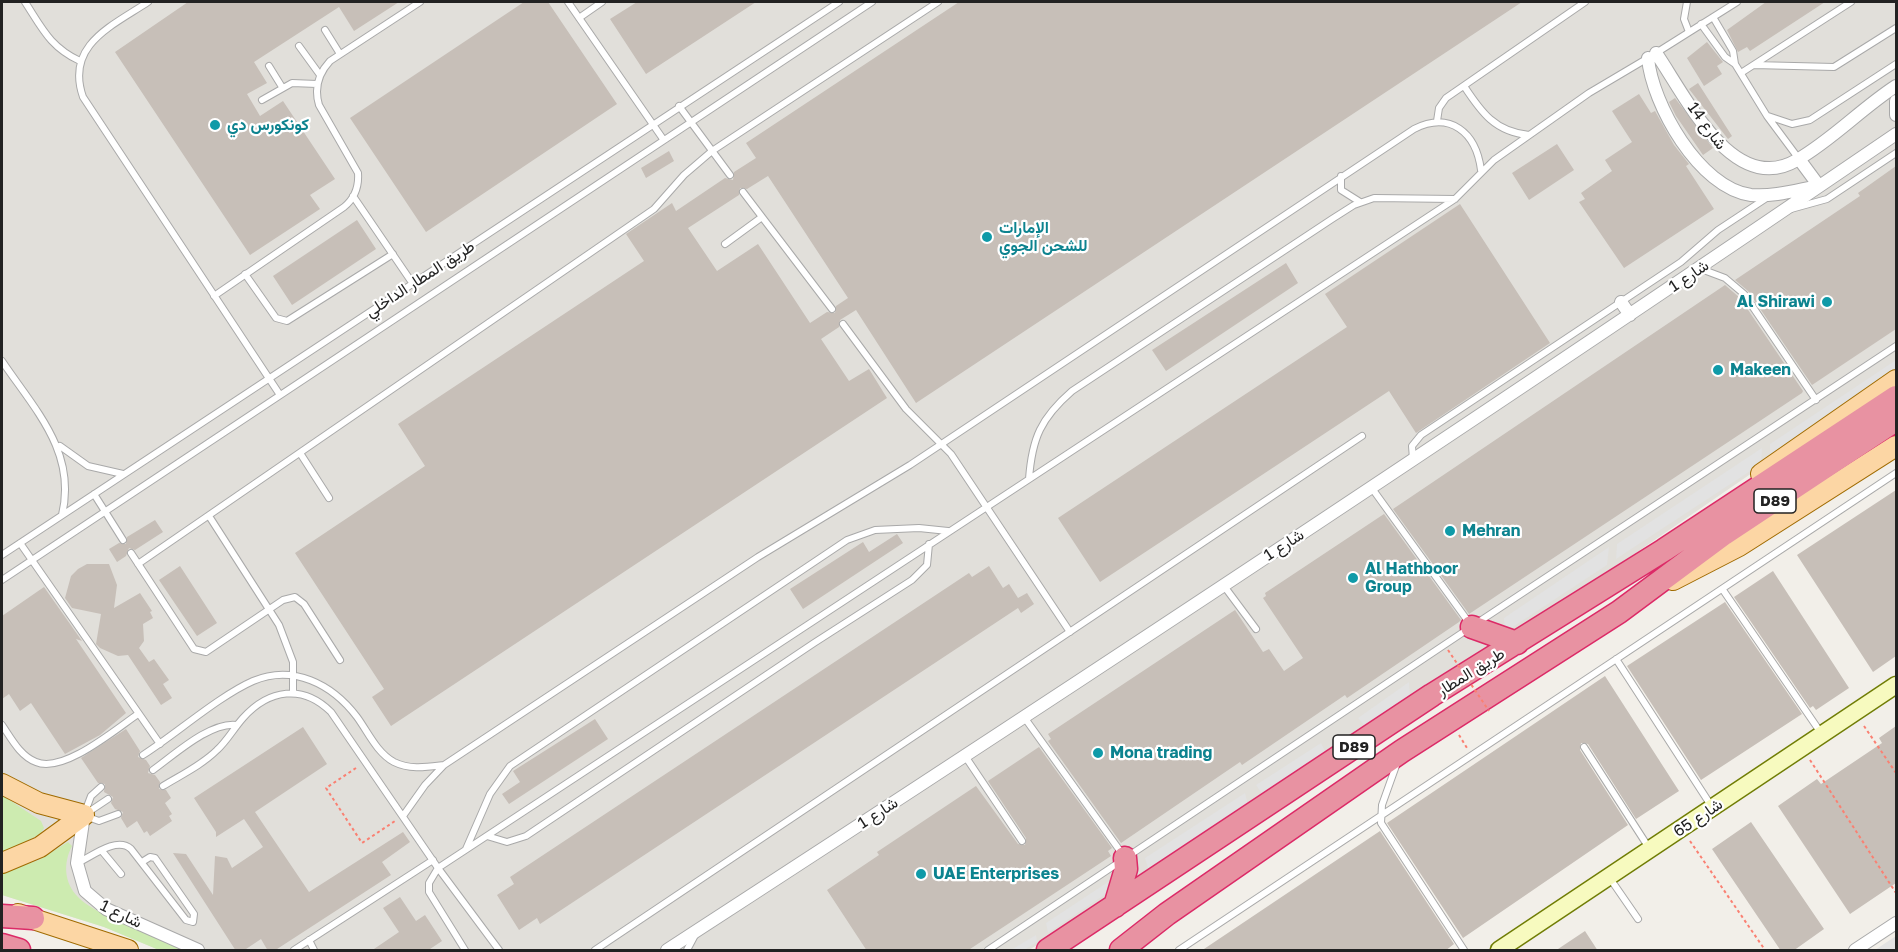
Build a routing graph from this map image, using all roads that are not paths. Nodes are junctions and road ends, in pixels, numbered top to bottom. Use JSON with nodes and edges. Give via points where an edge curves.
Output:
{"nodes":[{"id":1,"x":25,"y":2,"type":"edge"},
{"id":2,"x":148,"y":2,"type":"edge"},
{"id":3,"x":420,"y":2,"type":"edge"},
{"id":4,"x":568,"y":2,"type":"edge"},
{"id":5,"x":602,"y":2,"type":"edge"},
{"id":6,"x":839,"y":2,"type":"edge"},
{"id":7,"x":872,"y":2,"type":"edge"},
{"id":8,"x":938,"y":2,"type":"edge"},
{"id":9,"x":1585,"y":2,"type":"edge"},
{"id":10,"x":1687,"y":2,"type":"edge"},
{"id":11,"x":1737,"y":2,"type":"edge"},
{"id":12,"x":1851,"y":2,"type":"edge"},
{"id":13,"x":1713,"y":17,"type":"junction"},
{"id":14,"x":579,"y":18,"type":"junction"},
{"id":15,"x":1701,"y":24,"type":"junction"},
{"id":16,"x":1896,"y":28,"type":"edge"},
{"id":17,"x":325,"y":30,"type":"dead end"},
{"id":18,"x":1689,"y":32,"type":"junction"},
{"id":19,"x":299,"y":46,"type":"dead end"},
{"id":20,"x":340,"y":54,"type":"junction"},
{"id":21,"x":1652,"y":55,"type":"junction"},
{"id":22,"x":80,"y":61,"type":"junction"},
{"id":23,"x":1735,"y":64,"type":"junction"},
{"id":24,"x":1896,"y":64,"type":"edge"},
{"id":25,"x":1754,"y":65,"type":"junction"},
{"id":26,"x":269,"y":66,"type":"dead end"},
{"id":27,"x":1741,"y":73,"type":"junction"},
{"id":28,"x":320,"y":75,"type":"junction"},
{"id":29,"x":317,"y":84,"type":"junction"},
{"id":30,"x":1464,"y":86,"type":"junction"},
{"id":31,"x":1896,"y":86,"type":"edge"},
{"id":32,"x":282,"y":87,"type":"junction"},
{"id":33,"x":262,"y":100,"type":"dead end"},
{"id":34,"x":1896,"y":101,"type":"edge"},
{"id":35,"x":679,"y":106,"type":"junction"},
{"id":36,"x":1896,"y":115,"type":"edge"},
{"id":37,"x":1767,"y":116,"type":"junction"},
{"id":38,"x":1437,"y":121,"type":"junction"},
{"id":39,"x":690,"y":122,"type":"junction"},
{"id":40,"x":653,"y":124,"type":"junction"},
{"id":41,"x":1896,"y":134,"type":"edge"},
{"id":42,"x":1530,"y":135,"type":"junction"},
{"id":43,"x":663,"y":139,"type":"junction"},
{"id":44,"x":712,"y":151,"type":"junction"},
{"id":45,"x":1896,"y":153,"type":"edge"},
{"id":46,"x":1799,"y":159,"type":"junction"},
{"id":47,"x":1481,"y":170,"type":"junction"},
{"id":48,"x":730,"y":175,"type":"dead end"},
{"id":49,"x":1341,"y":176,"type":"junction"},
{"id":50,"x":1820,"y":186,"type":"junction"},
{"id":51,"x":743,"y":192,"type":"dead end"},
{"id":52,"x":1772,"y":195,"type":"junction"},
{"id":53,"x":353,"y":196,"type":"junction"},
{"id":54,"x":1455,"y":199,"type":"junction"},
{"id":55,"x":1360,"y":202,"type":"junction"},
{"id":56,"x":1785,"y":210,"type":"junction"},
{"id":57,"x":762,"y":217,"type":"junction"},
{"id":58,"x":725,"y":244,"type":"dead end"},
{"id":59,"x":393,"y":254,"type":"junction"},
{"id":60,"x":1700,"y":268,"type":"junction"},
{"id":61,"x":245,"y":274,"type":"junction"},
{"id":62,"x":413,"y":284,"type":"junction"},
{"id":63,"x":214,"y":296,"type":"junction"},
{"id":64,"x":1621,"y":302,"type":"junction"},
{"id":65,"x":832,"y":309,"type":"dead end"},
{"id":66,"x":1630,"y":315,"type":"junction"},
{"id":67,"x":843,"y":324,"type":"dead end"},
{"id":68,"x":1896,"y":346,"type":"edge"},
{"id":69,"x":2,"y":361,"type":"edge"},
{"id":70,"x":269,"y":378,"type":"junction"},
{"id":71,"x":1896,"y":380,"type":"edge"},
{"id":72,"x":280,"y":395,"type":"junction"},
{"id":73,"x":1896,"y":398,"type":"edge"},
{"id":74,"x":1816,"y":400,"type":"junction"},
{"id":75,"x":1896,"y":420,"type":"edge"},
{"id":76,"x":1362,"y":436,"type":"dead end"},
{"id":77,"x":941,"y":442,"type":"junction"},
{"id":78,"x":57,"y":444,"type":"junction"},
{"id":79,"x":1896,"y":446,"type":"edge"},
{"id":80,"x":300,"y":453,"type":"junction"},
{"id":81,"x":1413,"y":459,"type":"junction"},
{"id":82,"x":1896,"y":473,"type":"edge"},
{"id":83,"x":124,"y":474,"type":"junction"},
{"id":84,"x":1029,"y":479,"type":"junction"},
{"id":85,"x":1371,"y":487,"type":"junction"},
{"id":86,"x":94,"y":494,"type":"junction"},
{"id":87,"x":330,"y":498,"type":"dead end"},
{"id":88,"x":986,"y":506,"type":"junction"},
{"id":89,"x":104,"y":511,"type":"junction"},
{"id":90,"x":62,"y":515,"type":"junction"},
{"id":91,"x":209,"y":516,"type":"junction"},
{"id":92,"x":949,"y":531,"type":"junction"},
{"id":93,"x":123,"y":540,"type":"dead end"},
{"id":94,"x":20,"y":543,"type":"junction"},
{"id":95,"x":929,"y":543,"type":"junction"},
{"id":96,"x":1664,"y":550,"type":"junction"},
{"id":97,"x":131,"y":553,"type":"dead end"},
{"id":98,"x":2,"y":555,"type":"edge"},
{"id":99,"x":32,"y":560,"type":"junction"},
{"id":100,"x":138,"y":564,"type":"junction"},
{"id":101,"x":2,"y":580,"type":"edge"},
{"id":102,"x":1224,"y":585,"type":"junction"},
{"id":103,"x":1656,"y":586,"type":"junction"},
{"id":104,"x":1723,"y":590,"type":"junction"},
{"id":105,"x":269,"y":609,"type":"junction"},
{"id":106,"x":1472,"y":627,"type":"junction"},
{"id":107,"x":1256,"y":629,"type":"dead end"},
{"id":108,"x":1070,"y":632,"type":"junction"},
{"id":109,"x":1517,"y":643,"type":"junction"},
{"id":110,"x":1616,"y":659,"type":"junction"},
{"id":111,"x":340,"y":660,"type":"dead end"},
{"id":112,"x":294,"y":675,"type":"junction"},
{"id":113,"x":1896,"y":685,"type":"edge"},
{"id":114,"x":293,"y":693,"type":"junction"},
{"id":115,"x":138,"y":714,"type":"junction"},
{"id":116,"x":1024,"y":717,"type":"junction"},
{"id":117,"x":2,"y":725,"type":"edge"},
{"id":118,"x":237,"y":725,"type":"junction"},
{"id":119,"x":1822,"y":735,"type":"junction"},
{"id":120,"x":159,"y":744,"type":"junction"},
{"id":121,"x":1584,"y":747,"type":"dead end"},
{"id":122,"x":1402,"y":751,"type":"junction"},
{"id":123,"x":143,"y":755,"type":"dead end"},
{"id":124,"x":965,"y":756,"type":"junction"},
{"id":125,"x":444,"y":765,"type":"junction"},
{"id":126,"x":153,"y":770,"type":"dead end"},
{"id":127,"x":2,"y":784,"type":"edge"},
{"id":128,"x":163,"y":786,"type":"dead end"},
{"id":129,"x":101,"y":787,"type":"dead end"},
{"id":130,"x":108,"y":799,"type":"dead end"},
{"id":131,"x":1712,"y":808,"type":"junction"},
{"id":132,"x":118,"y":814,"type":"dead end"},
{"id":133,"x":84,"y":815,"type":"junction"},
{"id":134,"x":403,"y":816,"type":"junction"},
{"id":135,"x":1380,"y":818,"type":"junction"},
{"id":136,"x":487,"y":836,"type":"junction"},
{"id":137,"x":1022,"y":841,"type":"dead end"},
{"id":138,"x":466,"y":849,"type":"junction"},
{"id":139,"x":1650,"y":849,"type":"junction"},
{"id":140,"x":102,"y":851,"type":"junction"},
{"id":141,"x":1125,"y":858,"type":"junction"},
{"id":142,"x":433,"y":860,"type":"junction"},
{"id":143,"x":141,"y":862,"type":"junction"},
{"id":144,"x":2,"y":863,"type":"edge"},
{"id":145,"x":77,"y":863,"type":"junction"},
{"id":146,"x":438,"y":868,"type":"junction"},
{"id":147,"x":122,"y":874,"type":"dead end"},
{"id":148,"x":1608,"y":876,"type":"junction"},
{"id":149,"x":1115,"y":906,"type":"junction"},
{"id":150,"x":2,"y":909,"type":"edge"},
{"id":151,"x":2,"y":916,"type":"edge"},
{"id":152,"x":33,"y":918,"type":"junction"},
{"id":153,"x":1638,"y":919,"type":"dead end"},
{"id":154,"x":1896,"y":923,"type":"edge"},
{"id":155,"x":698,"y":930,"type":"junction"},
{"id":156,"x":309,"y":940,"type":"junction"},
{"id":157,"x":2,"y":945,"type":"edge"},
{"id":158,"x":1127,"y":945,"type":"edge"},
{"id":159,"x":19,"y":951,"type":"edge"},
{"id":160,"x":128,"y":951,"type":"edge"},
{"id":161,"x":198,"y":951,"type":"edge"},
{"id":162,"x":294,"y":951,"type":"edge"},
{"id":163,"x":314,"y":951,"type":"edge"},
{"id":164,"x":465,"y":951,"type":"edge"},
{"id":165,"x":499,"y":951,"type":"edge"},
{"id":166,"x":595,"y":951,"type":"edge"},
{"id":167,"x":667,"y":951,"type":"edge"},
{"id":168,"x":687,"y":951,"type":"edge"},
{"id":169,"x":988,"y":951,"type":"edge"},
{"id":170,"x":1048,"y":951,"type":"edge"},
{"id":171,"x":1100,"y":951,"type":"edge"},
{"id":172,"x":1179,"y":951,"type":"edge"},
{"id":173,"x":1464,"y":951,"type":"edge"},
{"id":174,"x":1499,"y":951,"type":"edge"},
{"id":175,"x":1855,"y":951,"type":"edge"}],
"edges":[{"from":1,"to":22,"type":"lane","via":[[51,42]]},
{"from":2,"to":22,"type":"lane","via":[[95,38]]},
{"from":3,"to":20,"type":"lane"},
{"from":4,"to":14,"type":"lane"},
{"from":5,"to":14,"type":"lane"},
{"from":6,"to":35,"type":"lane","name":"طريق المطار الداخلي"},
{"from":7,"to":39,"type":"lane"},
{"from":8,"to":44,"type":"lane"},
{"from":9,"to":30,"type":"lane"},
{"from":10,"to":18,"type":"lane","via":[[1684,19]]},
{"from":11,"to":13,"type":"lane"},
{"from":12,"to":25,"type":"lane"},
{"from":13,"to":15,"type":"lane"},
{"from":13,"to":23,"type":"lane","via":[[1733,51]]},
{"from":14,"to":40,"type":"lane"},
{"from":15,"to":18,"type":"lane"},
{"from":15,"to":23,"type":"lane","via":[[1725,57]]},
{"from":16,"to":25,"type":"lane","via":[[1834,67]]},
{"from":17,"to":20,"type":"lane"},
{"from":18,"to":21,"type":"lane"},
{"from":19,"to":28,"type":"lane"},
{"from":20,"to":28,"type":"lane"},
{"from":21,"to":42,"type":"lane"},
{"from":21,"to":46,"type":"street","name":"شارع 14","via":[[1728,154],[1748,165],[1768,168],[1779,168]]},
{"from":21,"to":52,"type":"street","via":[[1656,95],[1704,170],[1733,190]]},
{"from":22,"to":63,"type":"lane","via":[[82,97]]},
{"from":23,"to":27,"type":"lane"},
{"from":24,"to":37,"type":"lane","via":[[1810,120],[1792,124]]},
{"from":25,"to":27,"type":"lane"},
{"from":26,"to":32,"type":"lane"},
{"from":27,"to":37,"type":"lane"},
{"from":28,"to":29,"type":"lane"},
{"from":29,"to":32,"type":"lane","via":[[300,81]]},
{"from":29,"to":53,"type":"lane","via":[[322,110],[358,173]]},
{"from":30,"to":38,"type":"lane","via":[[1442,102]]},
{"from":30,"to":42,"type":"lane","via":[[1490,120],[1508,131]]},
{"from":31,"to":46,"type":"street","name":"شارع 14"},
{"from":32,"to":33,"type":"lane"},
{"from":34,"to":36,"type":"street"},
{"from":35,"to":39,"type":"lane"},
{"from":35,"to":40,"type":"lane","name":"طريق المطار الداخلي"},
{"from":37,"to":46,"type":"lane"},
{"from":38,"to":47,"type":"lane","via":[[1447,122],[1467,136],[1479,157]]},
{"from":38,"to":49,"type":"lane","via":[[1414,129]]},
{"from":39,"to":43,"type":"lane"},
{"from":39,"to":44,"type":"lane"},
{"from":40,"to":43,"type":"lane"},
{"from":40,"to":62,"type":"lane","name":"طريق المطار الداخلي"},
{"from":41,"to":50,"type":"street","name":"شارع 1"},
{"from":42,"to":47,"type":"lane"},
{"from":43,"to":72,"type":"lane"},
{"from":44,"to":48,"type":"lane"},
{"from":44,"to":80,"type":"lane","via":[[654,209]]},
{"from":45,"to":56,"type":"lane","via":[[1827,199]]},
{"from":46,"to":50,"type":"street"},
{"from":47,"to":54,"type":"lane"},
{"from":49,"to":55,"type":"lane","via":[[1341,190]]},
{"from":49,"to":77,"type":"lane"},
{"from":50,"to":52,"type":"street"},
{"from":50,"to":56,"type":"street","name":"شارع 1"},
{"from":51,"to":57,"type":"lane"},
{"from":52,"to":64,"type":"lane"},
{"from":53,"to":59,"type":"lane"},
{"from":53,"to":61,"type":"lane","via":[[344,207]]},
{"from":54,"to":55,"type":"lane","via":[[1374,198]]},
{"from":54,"to":84,"type":"lane"},
{"from":55,"to":84,"type":"lane","via":[[1072,391],[1053,408],[1038,430]]},
{"from":56,"to":60,"type":"street","name":"شارع 1"},
{"from":57,"to":58,"type":"lane"},
{"from":57,"to":65,"type":"lane"},
{"from":59,"to":61,"type":"lane","via":[[287,321],[276,318]]},
{"from":59,"to":62,"type":"lane"},
{"from":60,"to":66,"type":"street","name":"شارع 1"},
{"from":60,"to":74,"type":"lane","via":[[1725,278],[1744,294]]},
{"from":61,"to":63,"type":"lane"},
{"from":62,"to":70,"type":"lane","name":"طريق المطار الداخلي"},
{"from":63,"to":70,"type":"lane"},
{"from":64,"to":66,"type":"street"},
{"from":64,"to":81,"type":"lane","via":[[1421,435],[1412,446]]},
{"from":66,"to":81,"type":"street","name":"شارع 1"},
{"from":67,"to":77,"type":"lane","via":[[906,409]]},
{"from":68,"to":74,"type":"lane"},
{"from":69,"to":78,"type":"lane"},
{"from":70,"to":72,"type":"lane"},
{"from":70,"to":83,"type":"lane","name":"طريق المطار الداخلي"},
{"from":71,"to":96,"type":"main road","via":[[1690,526]]},
{"from":72,"to":89,"type":"lane"},
{"from":73,"to":96,"type":"highway","name":"طريق المطار","number":"D89"},
{"from":74,"to":106,"type":"lane"},
{"from":75,"to":103,"type":"highway","name":"طريق المطار","number":"D89","via":[[1724,534]]},
{"from":76,"to":108,"type":"lane"},
{"from":77,"to":88,"type":"lane"},
{"from":77,"to":125,"type":"lane","via":[[758,557]]},
{"from":78,"to":83,"type":"lane","via":[[88,465]]},
{"from":78,"to":90,"type":"lane","via":[[66,479]]},
{"from":79,"to":103,"type":"main road","via":[[1739,546]]},
{"from":80,"to":87,"type":"lane"},
{"from":80,"to":91,"type":"lane"},
{"from":81,"to":85,"type":"street","name":"شارع 1"},
{"from":82,"to":104,"type":"lane"},
{"from":83,"to":86,"type":"lane","name":"طريق المطار الداخلي"},
{"from":84,"to":88,"type":"lane"},
{"from":85,"to":102,"type":"street","name":"شارع 1"},
{"from":85,"to":106,"type":"lane"},
{"from":86,"to":89,"type":"lane"},
{"from":86,"to":90,"type":"lane","name":"طريق المطار الداخلي"},
{"from":88,"to":92,"type":"lane"},
{"from":88,"to":108,"type":"lane"},
{"from":89,"to":93,"type":"lane"},
{"from":89,"to":99,"type":"lane"},
{"from":90,"to":94,"type":"lane","name":"طريق المطار الداخلي"},
{"from":91,"to":100,"type":"lane"},
{"from":91,"to":105,"type":"lane"},
{"from":92,"to":95,"type":"lane"},
{"from":92,"to":138,"type":"lane","via":[[919,528],[857,535],[777,586],[510,766],[489,794]]},
{"from":94,"to":98,"type":"lane","name":"طريق المطار الداخلي"},
{"from":94,"to":99,"type":"lane"},
{"from":95,"to":136,"type":"lane"},
{"from":95,"to":136,"type":"lane","via":[[927,565],[912,580],[526,836],[507,842]]},
{"from":96,"to":109,"type":"highway","name":"طريق المطار","number":"D89"},
{"from":97,"to":100,"type":"lane"},
{"from":99,"to":101,"type":"lane"},
{"from":99,"to":115,"type":"lane"},
{"from":100,"to":105,"type":"lane","via":[[189,644],[200,652],[206,652]]},
{"from":102,"to":107,"type":"lane"},
{"from":102,"to":116,"type":"street","name":"شارع 1"},
{"from":103,"to":122,"type":"highway","name":"طريق المطار","number":"D89"},
{"from":104,"to":110,"type":"lane"},
{"from":104,"to":119,"type":"lane"},
{"from":105,"to":111,"type":"lane","via":[[289,597],[300,600]]},
{"from":105,"to":112,"type":"lane","via":[[290,650]]},
{"from":106,"to":109,"type":"highway"},
{"from":106,"to":141,"type":"lane"},
{"from":108,"to":166,"type":"lane"},
{"from":109,"to":149,"type":"highway","name":"طريق المطار","number":"D89","via":[[1432,695]]},
{"from":110,"to":131,"type":"lane"},
{"from":110,"to":135,"type":"lane"},
{"from":112,"to":114,"type":"lane"},
{"from":112,"to":120,"type":"lane","via":[[252,682]]},
{"from":112,"to":125,"type":"lane","via":[[336,694],[381,751],[396,763],[416,767]]},
{"from":113,"to":119,"type":"street","name":"شارع 65"},
{"from":114,"to":118,"type":"lane","via":[[266,698]]},
{"from":114,"to":134,"type":"lane","via":[[324,705]]},
{"from":115,"to":117,"type":"lane","via":[[57,764],[27,757]]},
{"from":115,"to":120,"type":"lane"},
{"from":116,"to":124,"type":"street","name":"شارع 1"},
{"from":116,"to":141,"type":"lane"},
{"from":118,"to":126,"type":"lane","via":[[213,729]]},
{"from":118,"to":128,"type":"lane","via":[[213,754]]},
{"from":119,"to":131,"type":"street","name":"شارع 65"},
{"from":120,"to":123,"type":"lane"},
{"from":121,"to":139,"type":"lane"},
{"from":122,"to":135,"type":"lane"},
{"from":122,"to":158,"type":"highway","name":"طريق المطار","number":"D89"},
{"from":124,"to":137,"type":"lane"},
{"from":124,"to":155,"type":"street","name":"شارع 1"},
{"from":125,"to":134,"type":"lane"},
{"from":127,"to":133,"type":"main road","via":[[39,803]]},
{"from":129,"to":133,"type":"lane","via":[[87,802]]},
{"from":130,"to":133,"type":"lane"},
{"from":131,"to":139,"type":"street","name":"شارع 65"},
{"from":132,"to":133,"type":"lane","via":[[99,821]]},
{"from":133,"to":144,"type":"main road","via":[[40,847]]},
{"from":133,"to":145,"type":"street","name":"شارع 1"},
{"from":134,"to":142,"type":"lane"},
{"from":135,"to":172,"type":"lane"},
{"from":135,"to":173,"type":"lane"},
{"from":136,"to":138,"type":"lane"},
{"from":138,"to":146,"type":"lane"},
{"from":139,"to":148,"type":"street","name":"شارع 65"},
{"from":140,"to":143,"type":"lane","via":[[125,844]]},
{"from":140,"to":145,"type":"lane"},
{"from":140,"to":147,"type":"lane"},
{"from":141,"to":149,"type":"highway","via":[[1126,870]]},
{"from":141,"to":169,"type":"lane"},
{"from":142,"to":146,"type":"lane"},
{"from":142,"to":156,"type":"lane"},
{"from":143,"to":143,"type":"lane","via":[[186,920],[193,922],[194,914],[157,860],[150,857]]},
{"from":145,"to":161,"type":"street","name":"شارع 1","via":[[85,891],[94,902]]},
{"from":146,"to":164,"type":"lane","via":[[429,883],[429,892]]},
{"from":146,"to":165,"type":"lane"},
{"from":148,"to":153,"type":"lane"},
{"from":148,"to":174,"type":"street","name":"شارع 65"},
{"from":149,"to":170,"type":"highway","name":"طريق المطار","number":"D89"},
{"from":150,"to":152,"type":"main road"},
{"from":151,"to":152,"type":"highway"},
{"from":152,"to":160,"type":"main road"},
{"from":154,"to":175,"type":"street"},
{"from":155,"to":167,"type":"street","name":"شارع 1"},
{"from":155,"to":168,"type":"lane"},
{"from":156,"to":162,"type":"lane"},
{"from":156,"to":163,"type":"lane"},
{"from":157,"to":159,"type":"highway"},
{"from":158,"to":171,"type":"highway","name":"طريق المطار"}]}
